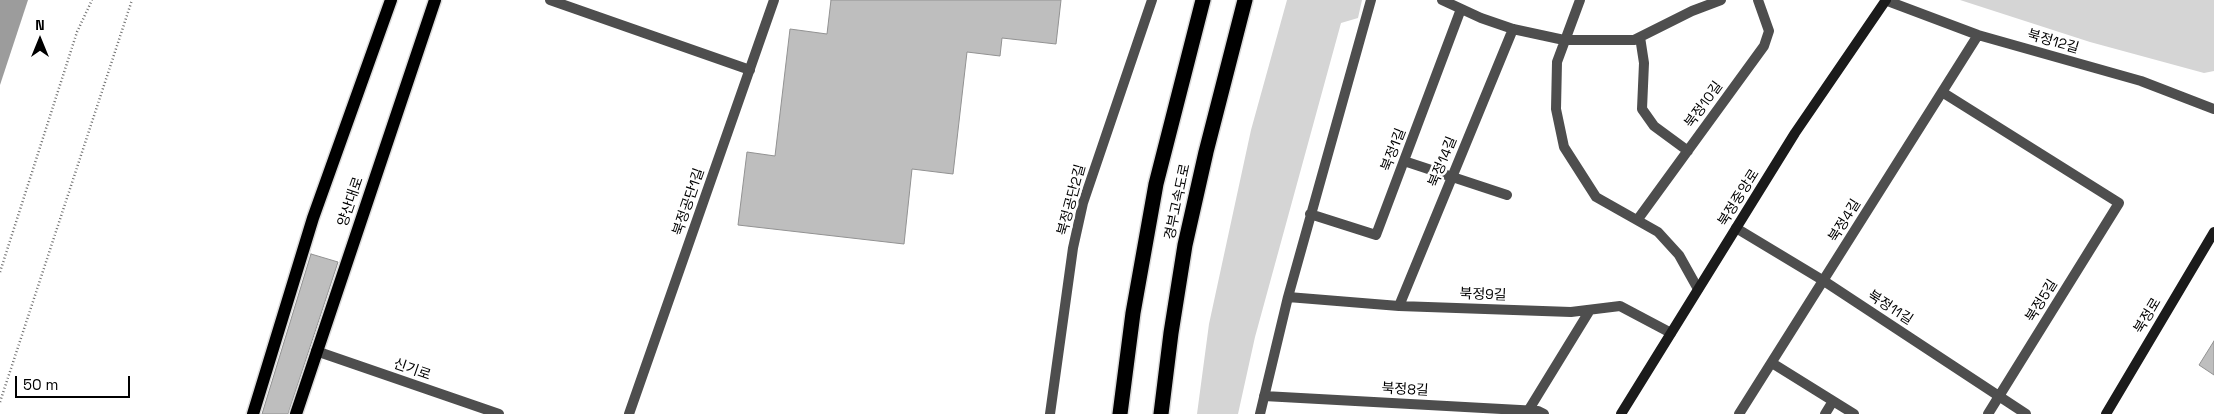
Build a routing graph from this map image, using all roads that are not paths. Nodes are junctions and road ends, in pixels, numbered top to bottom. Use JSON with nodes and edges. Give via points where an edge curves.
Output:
{"nodes":[{"id":1,"x":391,"y":0,"type":"edge"},
{"id":2,"x":435,"y":0,"type":"edge"},
{"id":3,"x":550,"y":0,"type":"edge"},
{"id":4,"x":774,"y":0,"type":"edge"},
{"id":5,"x":1152,"y":0,"type":"edge"},
{"id":6,"x":1203,"y":0,"type":"edge"},
{"id":7,"x":1245,"y":0,"type":"edge"},
{"id":8,"x":1371,"y":0,"type":"edge"},
{"id":9,"x":1442,"y":0,"type":"edge"},
{"id":10,"x":1580,"y":0,"type":"edge"},
{"id":11,"x":1721,"y":0,"type":"edge"},
{"id":12,"x":1758,"y":0,"type":"edge"},
{"id":13,"x":1886,"y":0,"type":"edge"},
{"id":14,"x":1461,"y":9,"type":"junction"},
{"id":15,"x":1513,"y":29,"type":"junction"},
{"id":16,"x":1978,"y":35,"type":"junction"},
{"id":17,"x":1640,"y":36,"type":"junction"},
{"id":18,"x":1564,"y":40,"type":"junction"},
{"id":19,"x":750,"y":70,"type":"junction"},
{"id":20,"x":1942,"y":92,"type":"junction"},
{"id":21,"x":2214,"y":109,"type":"edge"},
{"id":22,"x":1688,"y":151,"type":"junction"},
{"id":23,"x":1404,"y":161,"type":"junction"},
{"id":24,"x":1452,"y":176,"type":"junction"},
{"id":25,"x":1507,"y":195,"type":"dead end"},
{"id":26,"x":1310,"y":214,"type":"junction"},
{"id":27,"x":1638,"y":219,"type":"junction"},
{"id":28,"x":1736,"y":228,"type":"junction"},
{"id":29,"x":2214,"y":232,"type":"edge"},
{"id":30,"x":1824,"y":281,"type":"junction"},
{"id":31,"x":1698,"y":289,"type":"junction"},
{"id":32,"x":1288,"y":297,"type":"junction"},
{"id":33,"x":1399,"y":306,"type":"junction"},
{"id":34,"x":1590,"y":310,"type":"junction"},
{"id":35,"x":1671,"y":333,"type":"junction"},
{"id":36,"x":316,"y":351,"type":"junction"},
{"id":37,"x":1772,"y":363,"type":"junction"},
{"id":38,"x":1264,"y":396,"type":"junction"},
{"id":39,"x":1999,"y":397,"type":"junction"},
{"id":40,"x":1833,"y":401,"type":"junction"},
{"id":41,"x":1528,"y":411,"type":"junction"},
{"id":42,"x":253,"y":414,"type":"edge"},
{"id":43,"x":296,"y":414,"type":"edge"},
{"id":44,"x":499,"y":414,"type":"edge"},
{"id":45,"x":629,"y":414,"type":"edge"},
{"id":46,"x":1050,"y":414,"type":"edge"},
{"id":47,"x":1120,"y":414,"type":"edge"},
{"id":48,"x":1161,"y":414,"type":"edge"},
{"id":49,"x":1260,"y":414,"type":"edge"},
{"id":50,"x":1544,"y":414,"type":"edge"},
{"id":51,"x":1621,"y":414,"type":"edge"},
{"id":52,"x":1739,"y":414,"type":"edge"},
{"id":53,"x":1825,"y":414,"type":"edge"},
{"id":54,"x":1854,"y":414,"type":"edge"},
{"id":55,"x":1988,"y":414,"type":"edge"},
{"id":56,"x":2026,"y":414,"type":"edge"},
{"id":57,"x":2106,"y":414,"type":"edge"}],
"edges":[{"from":1,"to":42,"type":"main road","via":[[313,218]]},
{"from":2,"to":36,"type":"main road","name":"양산대로"},
{"from":3,"to":19,"type":"street"},
{"from":4,"to":19,"type":"street","name":"북정공단1길"},
{"from":5,"to":46,"type":"street","name":"북정공단2길","via":[[1083,203],[1072,257]]},
{"from":6,"to":47,"type":"highway","name":"경부고속도로","via":[[1156,184],[1133,313]]},
{"from":7,"to":48,"type":"highway","name":"경부고속도로","via":[[1185,245]]},
{"from":8,"to":26,"type":"street"},
{"from":9,"to":14,"type":"street"},
{"from":10,"to":18,"type":"street"},
{"from":11,"to":17,"type":"street"},
{"from":12,"to":22,"type":"street","name":"북정10길","via":[[1769,31],[1764,46]]},
{"from":13,"to":16,"type":"street","name":"북정12길"},
{"from":13,"to":28,"type":"street","name":"북정중앙로","via":[[1795,133]]},
{"from":14,"to":15,"type":"street"},
{"from":14,"to":23,"type":"street","name":"북정1길"},
{"from":15,"to":18,"type":"street"},
{"from":15,"to":24,"type":"street","name":"북정14길"},
{"from":16,"to":20,"type":"street","name":"북정4길"},
{"from":16,"to":21,"type":"street","name":"북정12길","via":[[2141,81]]},
{"from":17,"to":18,"type":"street","via":[[1634,40]]},
{"from":17,"to":22,"type":"street","via":[[1644,63],[1642,110],[1654,126]]},
{"from":18,"to":27,"type":"street","via":[[1558,62],[1556,109],[1564,147],[1596,197]]},
{"from":19,"to":45,"type":"street","name":"북정공단1길"},
{"from":20,"to":30,"type":"street","name":"북정4길"},
{"from":20,"to":39,"type":"street","name":"북정5길","via":[[2119,202]]},
{"from":22,"to":27,"type":"street","name":"북정10길"},
{"from":23,"to":24,"type":"street"},
{"from":23,"to":26,"type":"street","name":"북정1길","via":[[1376,235]]},
{"from":24,"to":25,"type":"street"},
{"from":24,"to":33,"type":"street","name":"북정14길"},
{"from":26,"to":32,"type":"street"},
{"from":27,"to":31,"type":"street","via":[[1658,232],[1679,255]]},
{"from":28,"to":30,"type":"street","name":"북정11길"},
{"from":28,"to":31,"type":"street","name":"북정중앙로"},
{"from":29,"to":57,"type":"street","name":"북정로"},
{"from":30,"to":37,"type":"street","name":"북정4길"},
{"from":30,"to":39,"type":"street","name":"북정11길"},
{"from":31,"to":35,"type":"street","name":"북정중앙로"},
{"from":32,"to":33,"type":"street","name":"북정9길"},
{"from":32,"to":38,"type":"street"},
{"from":33,"to":34,"type":"street","name":"북정9길"},
{"from":34,"to":35,"type":"street","name":"북정9길","via":[[1620,306]]},
{"from":34,"to":41,"type":"street"},
{"from":35,"to":51,"type":"street","name":"북정중앙로"},
{"from":36,"to":43,"type":"main road","name":"양산대로"},
{"from":36,"to":44,"type":"street","name":"신기로"},
{"from":37,"to":40,"type":"street"},
{"from":37,"to":52,"type":"street","name":"북정4길"},
{"from":38,"to":41,"type":"street","name":"북정8길"},
{"from":38,"to":49,"type":"street"},
{"from":39,"to":55,"type":"street","name":"북정5길"},
{"from":39,"to":56,"type":"street","name":"북정11길"},
{"from":40,"to":53,"type":"street"},
{"from":40,"to":54,"type":"street"},
{"from":41,"to":50,"type":"street","name":"북정8길"}]}
